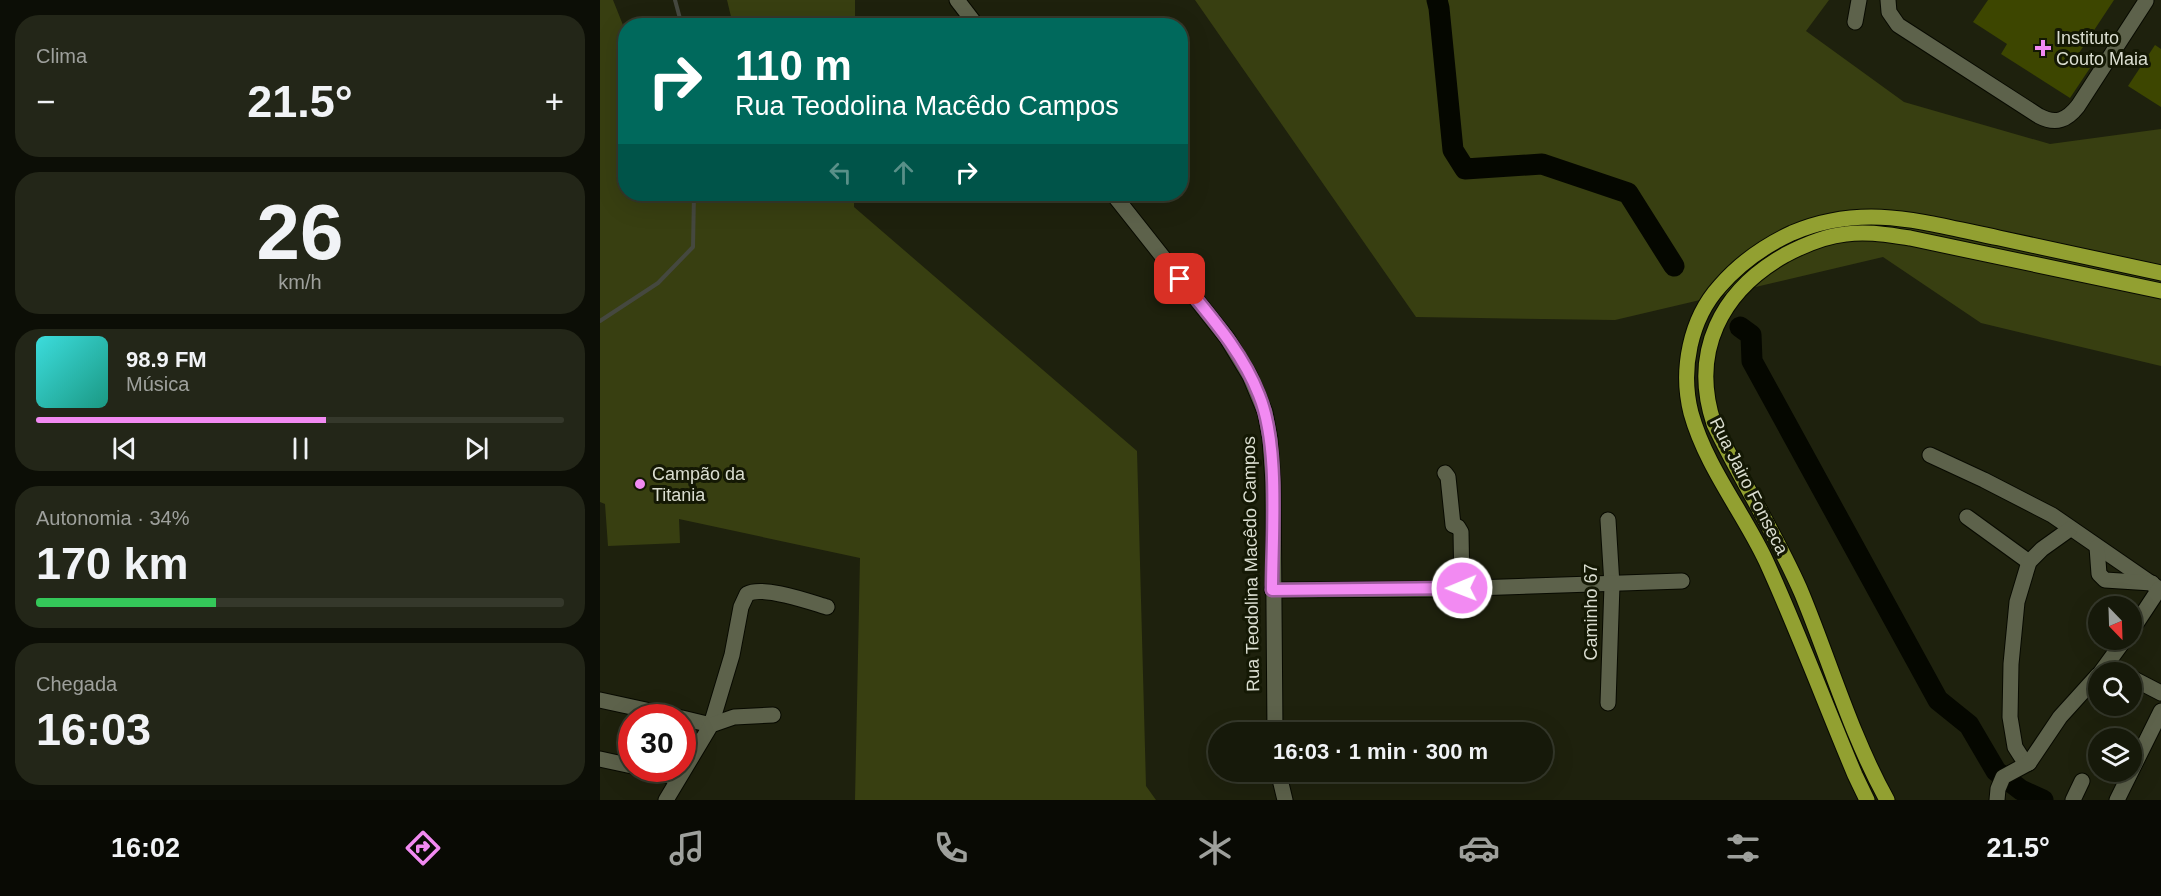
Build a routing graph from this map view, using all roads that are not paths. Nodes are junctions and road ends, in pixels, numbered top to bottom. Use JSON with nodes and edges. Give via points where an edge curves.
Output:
{"nodes":[{"id":1,"x":957,"y":0,"type":"edge"},
{"id":2,"x":1858,"y":0,"type":"edge"},
{"id":3,"x":1888,"y":0,"type":"edge"},
{"id":4,"x":2146,"y":1,"type":"edge"},
{"id":5,"x":970,"y":18,"type":"edge"},
{"id":6,"x":1855,"y":22,"type":"dead end"},
{"id":7,"x":1119,"y":201,"type":"edge"},
{"id":8,"x":2161,"y":273,"type":"edge"},
{"id":9,"x":2161,"y":291,"type":"edge"},
{"id":10,"x":1930,"y":455,"type":"dead end"},
{"id":11,"x":1445,"y":473,"type":"dead end"},
{"id":12,"x":1967,"y":517,"type":"dead end"},
{"id":13,"x":1608,"y":520,"type":"dead end"},
{"id":14,"x":2070,"y":529,"type":"junction"},
{"id":15,"x":2097,"y":547,"type":"junction"},
{"id":16,"x":2029,"y":562,"type":"junction"},
{"id":17,"x":1682,"y":581,"type":"dead end"},
{"id":18,"x":1612,"y":585,"type":"junction"},
{"id":19,"x":2157,"y":587,"type":"edge"},
{"id":20,"x":1462,"y":588,"type":"junction"},
{"id":21,"x":1272,"y":590,"type":"junction"},
{"id":22,"x":827,"y":607,"type":"dead end"},
{"id":23,"x":2142,"y":613,"type":"edge"},
{"id":24,"x":2142,"y":683,"type":"edge"},
{"id":25,"x":2088,"y":690,"type":"edge"},
{"id":26,"x":2161,"y":693,"type":"edge"},
{"id":27,"x":600,"y":700,"type":"edge"},
{"id":28,"x":1608,"y":703,"type":"dead end"},
{"id":29,"x":618,"y":704,"type":"edge"},
{"id":30,"x":2161,"y":711,"type":"edge"},
{"id":31,"x":772,"y":716,"type":"dead end"},
{"id":32,"x":696,"y":721,"type":"edge"},
{"id":33,"x":1275,"y":722,"type":"edge"},
{"id":34,"x":711,"y":724,"type":"junction"},
{"id":35,"x":696,"y":749,"type":"edge"},
{"id":36,"x":600,"y":759,"type":"edge"},
{"id":37,"x":618,"y":763,"type":"edge"},
{"id":38,"x":2029,"y":763,"type":"junction"},
{"id":39,"x":2082,"y":781,"type":"dead end"},
{"id":40,"x":676,"y":782,"type":"edge"},
{"id":41,"x":1281,"y":782,"type":"edge"},
{"id":42,"x":666,"y":800,"type":"edge"},
{"id":43,"x":1285,"y":800,"type":"edge"},
{"id":44,"x":1867,"y":800,"type":"edge"},
{"id":45,"x":1887,"y":800,"type":"edge"},
{"id":46,"x":1997,"y":800,"type":"edge"},
{"id":47,"x":2073,"y":800,"type":"edge"},
{"id":48,"x":2117,"y":800,"type":"edge"}],
"edges":[{"from":1,"to":5,"type":"street"},
{"from":2,"to":6,"type":"street"},
{"from":3,"to":4,"type":"street","via":[[1889,12],[1898,25],[2039,116],[2053,121],[2065,118],[2078,106]]},
{"from":7,"to":21,"type":"street","name":"Rua Teodolina Macêdo Campos","via":[[1227,338],[1260,397],[1272,465]]},
{"from":8,"to":44,"type":"main road","name":"Rua Jairo Fonseca","via":[[1913,220],[1855,217],[1829,220],[1780,238],[1747,259],[1708,299],[1693,334],[1688,359],[1688,398],[1695,424],[1765,559]]},
{"from":9,"to":45,"type":"main road","name":"Rua Jairo Fonseca","via":[[1910,238],[1845,234],[1803,246],[1766,267],[1742,286],[1718,320],[1710,342],[1704,385],[1707,406],[1782,551]]},
{"from":10,"to":14,"type":"street","via":[[2052,515]]},
{"from":11,"to":20,"type":"street","via":[[1453,525],[1461,532]]},
{"from":12,"to":16,"type":"street"},
{"from":13,"to":18,"type":"street","name":"Caminho 67"},
{"from":14,"to":15,"type":"street"},
{"from":14,"to":16,"type":"street"},
{"from":15,"to":19,"type":"street"},
{"from":15,"to":19,"type":"street","via":[[2099,574],[2105,580]]},
{"from":16,"to":38,"type":"street","via":[[2017,602],[2010,717],[2015,747]]},
{"from":17,"to":18,"type":"street"},
{"from":18,"to":20,"type":"street"},
{"from":18,"to":28,"type":"street","name":"Caminho 67"},
{"from":19,"to":23,"type":"street"},
{"from":20,"to":21,"type":"street"},
{"from":21,"to":33,"type":"street","name":"Rua Teodolina Macêdo Campos"},
{"from":22,"to":34,"type":"street","via":[[758,591],[747,594]]},
{"from":24,"to":26,"type":"street"},
{"from":25,"to":38,"type":"street","via":[[2060,717]]},
{"from":27,"to":29,"type":"street"},
{"from":30,"to":48,"type":"street"},
{"from":31,"to":34,"type":"street","via":[[734,717]]},
{"from":32,"to":34,"type":"street"},
{"from":34,"to":35,"type":"street"},
{"from":36,"to":37,"type":"street"},
{"from":38,"to":46,"type":"street","via":[[2003,777]]},
{"from":39,"to":47,"type":"street"},
{"from":40,"to":42,"type":"street"},
{"from":41,"to":43,"type":"street"}]}
